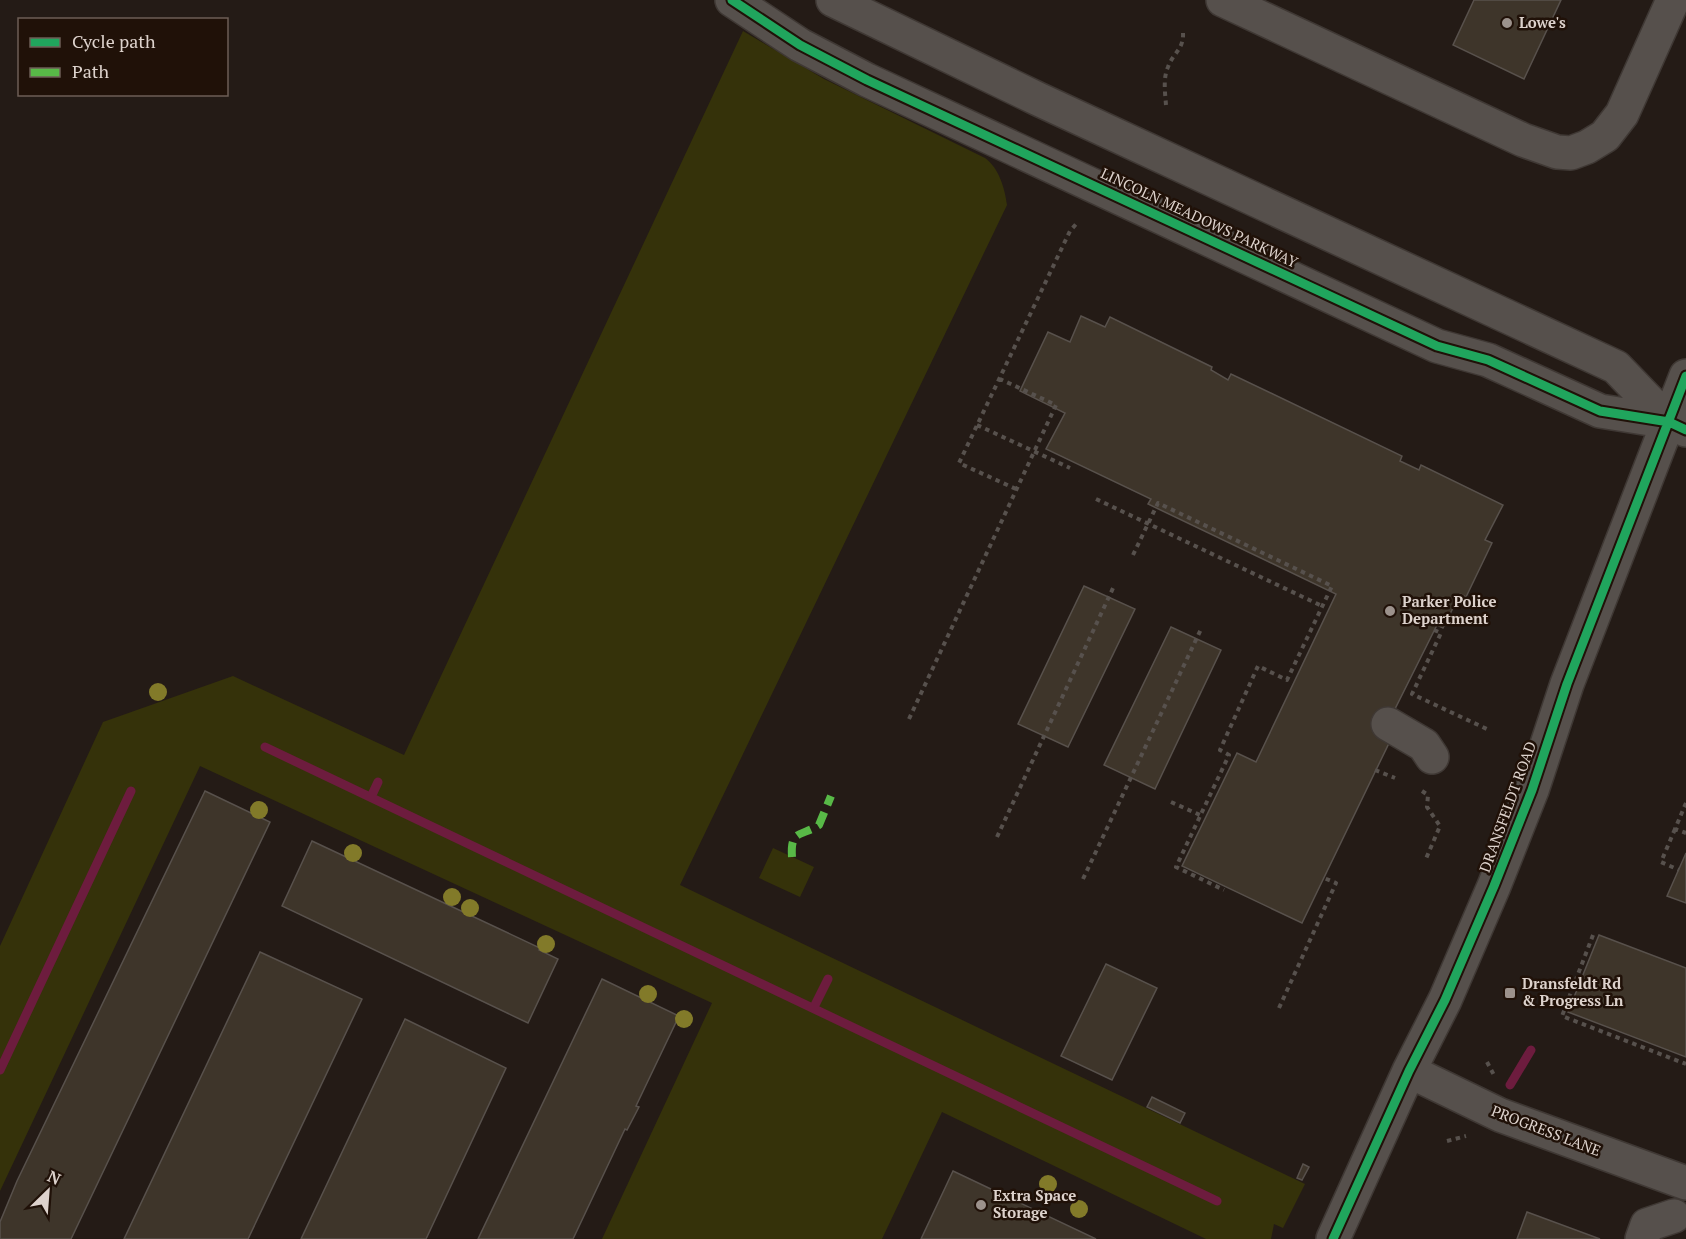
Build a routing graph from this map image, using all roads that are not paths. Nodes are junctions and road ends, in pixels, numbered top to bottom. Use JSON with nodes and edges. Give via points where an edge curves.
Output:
{"nodes":[{"id":1,"x":732,"y":0,"type":"edge"},
{"id":2,"x":833,"y":0,"type":"edge"},
{"id":3,"x":1223,"y":0,"type":"edge"},
{"id":4,"x":1673,"y":0,"type":"edge"},
{"id":5,"x":1686,"y":376,"type":"edge"},
{"id":6,"x":1678,"y":426,"type":"edge"},
{"id":7,"x":1388,"y":724,"type":"dead end"},
{"id":8,"x":1432,"y":758,"type":"dead end"},
{"id":9,"x":1409,"y":1071,"type":"junction"},
{"id":10,"x":1686,"y":1183,"type":"edge"},
{"id":11,"x":1674,"y":1216,"type":"dead end"},
{"id":12,"x":1333,"y":1239,"type":"edge"},
{"id":13,"x":1642,"y":1239,"type":"edge"}],
"edges":[{"from":1,"to":6,"type":"street","name":"LINCOLN MEADOWS PARKWAY","via":[[800,45],[867,80],[1437,346],[1488,360],[1600,411]]},
{"from":2,"to":6,"type":"street","via":[[1616,367]]},
{"from":3,"to":4,"type":"street","via":[[1508,133],[1544,148],[1571,153],[1587,147],[1615,126]]},
{"from":5,"to":6,"type":"street","name":"DRANSFELDT ROAD"},
{"from":6,"to":9,"type":"street","name":"DRANSFELDT ROAD","via":[[1567,684],[1532,790],[1494,886],[1445,1000]]},
{"from":7,"to":8,"type":"street","via":[[1424,745]]},
{"from":9,"to":10,"type":"street","name":"PROGRESS LANE","via":[[1500,1115]]},
{"from":9,"to":12,"type":"street","name":"DRANSFELDT ROAD"},
{"from":11,"to":13,"type":"street","via":[[1647,1225]]}]}
